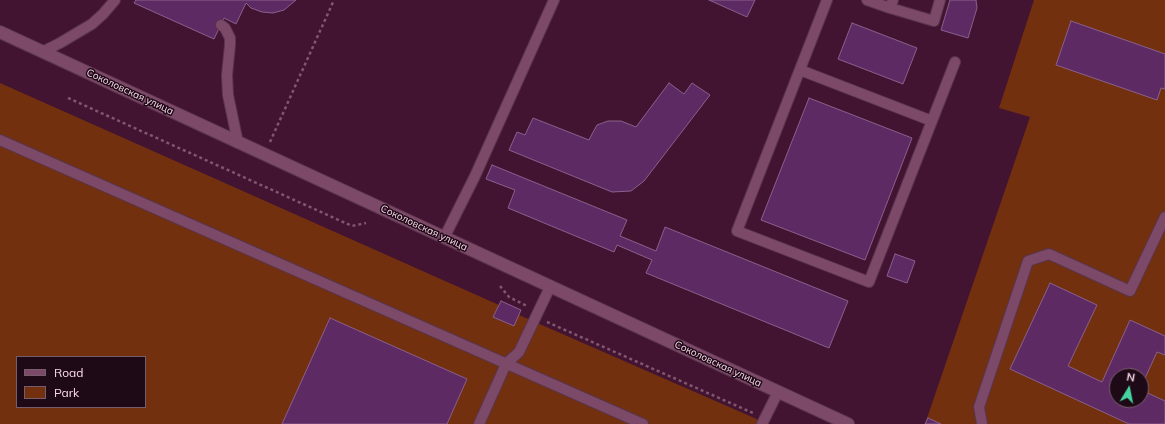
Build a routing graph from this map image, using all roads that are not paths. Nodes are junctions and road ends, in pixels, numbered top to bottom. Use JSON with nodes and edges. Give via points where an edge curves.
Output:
{"nodes":[{"id":1,"x":115,"y":0,"type":"edge"},
{"id":2,"x":554,"y":0,"type":"edge"},
{"id":3,"x":827,"y":0,"type":"edge"},
{"id":4,"x":867,"y":0,"type":"edge"},
{"id":5,"x":940,"y":0,"type":"edge"},
{"id":6,"x":891,"y":4,"type":"edge"},
{"id":7,"x":221,"y":24,"type":"dead end"},
{"id":8,"x":0,"y":32,"type":"edge"},
{"id":9,"x":42,"y":52,"type":"junction"},
{"id":10,"x":955,"y":62,"type":"dead end"},
{"id":11,"x":800,"y":70,"type":"junction"},
{"id":12,"x":932,"y":121,"type":"junction"},
{"id":13,"x":0,"y":140,"type":"edge"},
{"id":14,"x":238,"y":142,"type":"junction"},
{"id":15,"x":1165,"y":217,"type":"edge"},
{"id":16,"x":444,"y":238,"type":"junction"},
{"id":17,"x":550,"y":287,"type":"junction"},
{"id":18,"x":506,"y":364,"type":"junction"},
{"id":19,"x":778,"y":392,"type":"junction"},
{"id":20,"x":764,"y":421,"type":"edge"},
{"id":21,"x":479,"y":424,"type":"edge"},
{"id":22,"x":643,"y":424,"type":"edge"},
{"id":23,"x":848,"y":424,"type":"edge"},
{"id":24,"x":982,"y":424,"type":"edge"}],
"edges":[{"from":1,"to":9,"type":"lane","via":[[92,24]]},
{"from":2,"to":16,"type":"lane","via":[[475,176]]},
{"from":3,"to":11,"type":"lane"},
{"from":4,"to":6,"type":"lane"},
{"from":5,"to":6,"type":"lane","via":[[934,21]]},
{"from":7,"to":14,"type":"lane","via":[[226,28],[230,38],[226,75]]},
{"from":8,"to":9,"type":"street","name":"Соколовская улица"},
{"from":9,"to":14,"type":"street","name":"Соколовская улица"},
{"from":10,"to":12,"type":"lane"},
{"from":11,"to":12,"type":"lane"},
{"from":11,"to":12,"type":"lane","via":[[737,230],[870,282]]},
{"from":13,"to":18,"type":"lane"},
{"from":14,"to":16,"type":"street","name":"Соколовская улица"},
{"from":15,"to":24,"type":"lane","via":[[1130,291],[1049,254],[1028,261],[979,407]]},
{"from":16,"to":17,"type":"street","name":"Соколовская улица"},
{"from":17,"to":18,"type":"lane","via":[[519,352]]},
{"from":17,"to":19,"type":"street","name":"Соколовская улица"},
{"from":18,"to":21,"type":"lane"},
{"from":18,"to":22,"type":"lane"},
{"from":19,"to":20,"type":"lane"},
{"from":19,"to":23,"type":"street","name":"Соколовская улица"}]}
